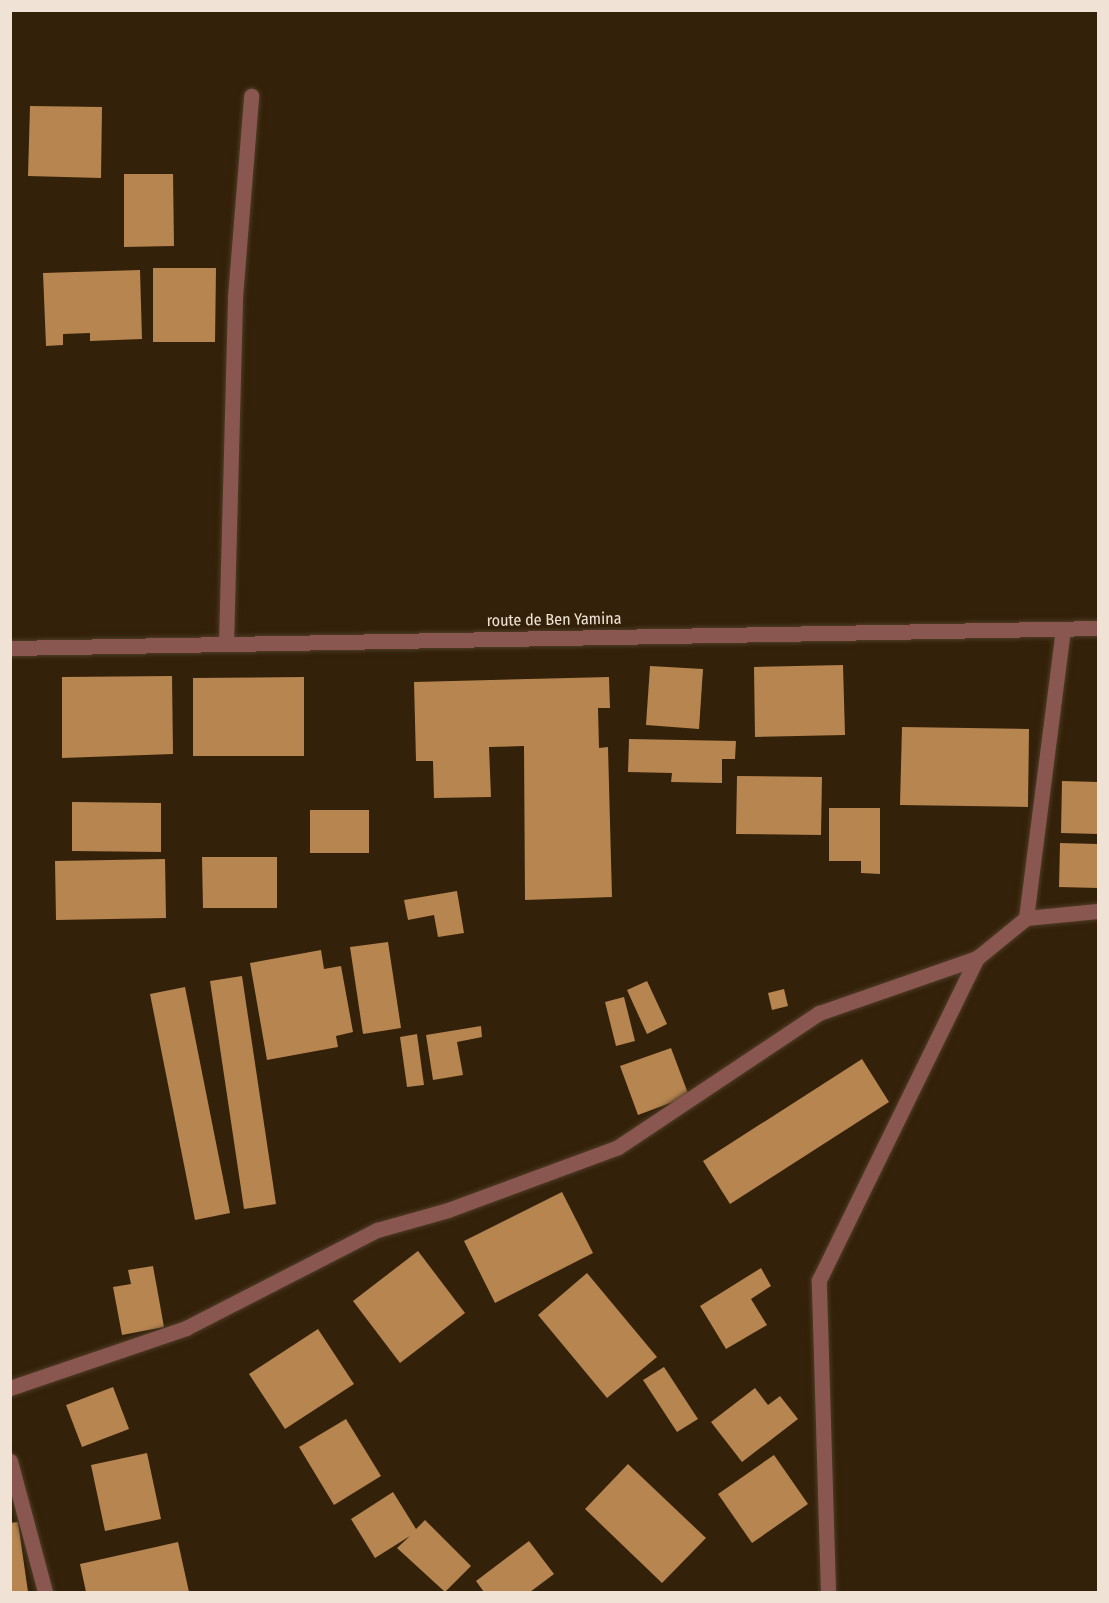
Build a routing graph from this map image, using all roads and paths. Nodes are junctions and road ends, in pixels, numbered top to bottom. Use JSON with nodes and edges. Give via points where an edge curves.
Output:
{"nodes":[{"id":1,"x":251,"y":96,"type":"dead end"},
{"id":2,"x":1098,"y":628,"type":"edge"},
{"id":3,"x":1063,"y":629,"type":"junction"},
{"id":4,"x":226,"y":644,"type":"junction"},
{"id":5,"x":10,"y":648,"type":"edge"},
{"id":6,"x":1098,"y":911,"type":"edge"},
{"id":7,"x":1026,"y":918,"type":"junction"},
{"id":8,"x":977,"y":958,"type":"junction"},
{"id":9,"x":10,"y":1388,"type":"edge"},
{"id":10,"x":10,"y":1461,"type":"edge"},
{"id":11,"x":45,"y":1593,"type":"edge"},
{"id":12,"x":828,"y":1593,"type":"edge"}],
"edges":[{"from":1,"to":4,"type":"street","via":[[235,297]]},
{"from":2,"to":3,"type":"street","name":"route de Ben Yamina"},
{"from":3,"to":4,"type":"street","name":"route de Ben Yamina"},
{"from":3,"to":7,"type":"street"},
{"from":4,"to":5,"type":"street","name":"route de Ben Yamina"},
{"from":6,"to":7,"type":"street"},
{"from":7,"to":8,"type":"street"},
{"from":8,"to":9,"type":"street","via":[[819,1013],[618,1147],[448,1210],[377,1230],[186,1329]]},
{"from":8,"to":12,"type":"street","via":[[819,1280]]},
{"from":10,"to":11,"type":"street"}]}
